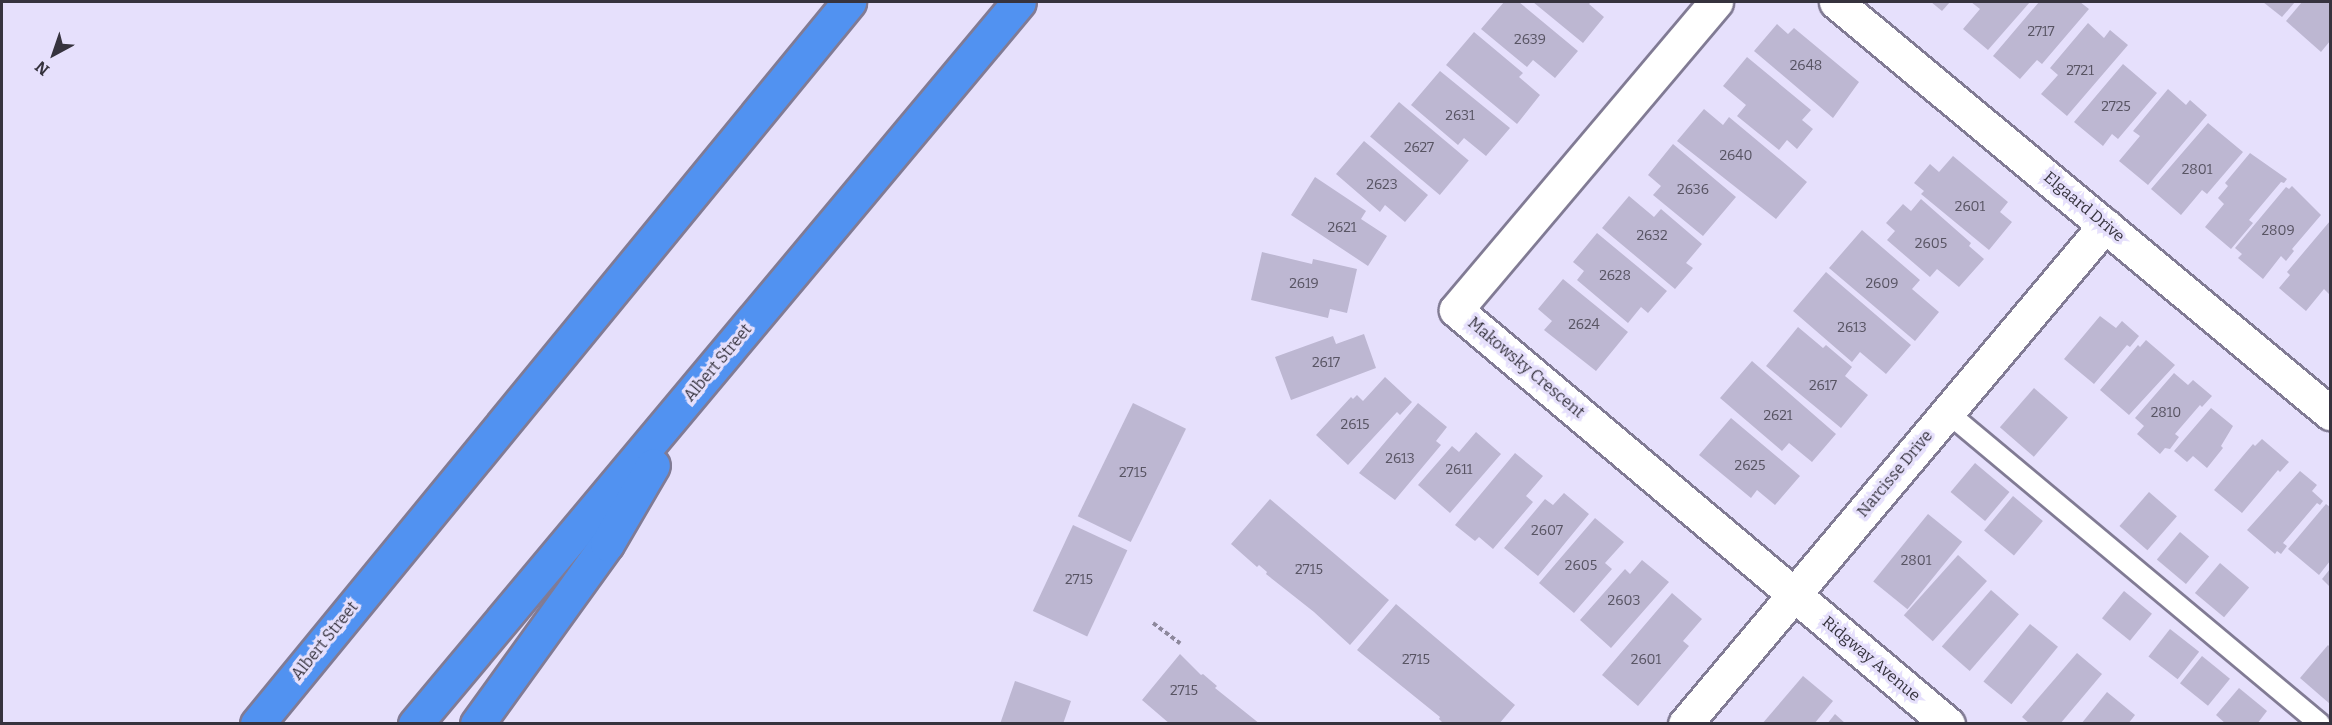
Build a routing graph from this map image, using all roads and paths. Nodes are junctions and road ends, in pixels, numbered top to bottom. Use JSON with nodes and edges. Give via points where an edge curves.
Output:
{"nodes":[{"id":1,"x":849,"y":2,"type":"edge"},
{"id":2,"x":1019,"y":2,"type":"edge"},
{"id":3,"x":1716,"y":2,"type":"edge"},
{"id":4,"x":1836,"y":2,"type":"edge"},
{"id":5,"x":2105,"y":225,"type":"junction"},
{"id":6,"x":697,"y":389,"type":"junction"},
{"id":7,"x":1947,"y":412,"type":"junction"},
{"id":8,"x":2331,"y":414,"type":"edge"},
{"id":9,"x":1794,"y":594,"type":"junction"},
{"id":10,"x":1154,"y":623,"type":"dead end"},
{"id":11,"x":1180,"y":643,"type":"dead end"},
{"id":12,"x":258,"y":723,"type":"edge"},
{"id":13,"x":415,"y":723,"type":"edge"},
{"id":14,"x":477,"y":723,"type":"edge"},
{"id":15,"x":1685,"y":723,"type":"edge"},
{"id":16,"x":1948,"y":723,"type":"edge"},
{"id":17,"x":2319,"y":723,"type":"edge"}],
"edges":[{"from":1,"to":12,"type":"highway","name":"Albert Street"},
{"from":2,"to":6,"type":"highway","name":"Albert Street"},
{"from":3,"to":9,"type":"street","name":"Makowsky Crescent","via":[[1456,310]]},
{"from":4,"to":5,"type":"street","name":"Elgaard Drive"},
{"from":5,"to":7,"type":"street","name":"Narcisse Drive"},
{"from":5,"to":8,"type":"street","name":"Elgaard Drive"},
{"from":6,"to":13,"type":"highway","name":"Albert Street"},
{"from":6,"to":14,"type":"highway","via":[[607,544]]},
{"from":7,"to":9,"type":"street","name":"Narcisse Drive"},
{"from":7,"to":17,"type":"lane"},
{"from":9,"to":15,"type":"street","name":"Narcisse Drive"},
{"from":9,"to":16,"type":"street","name":"Ridgway Avenue"},
{"from":10,"to":11,"type":"path"}]}
